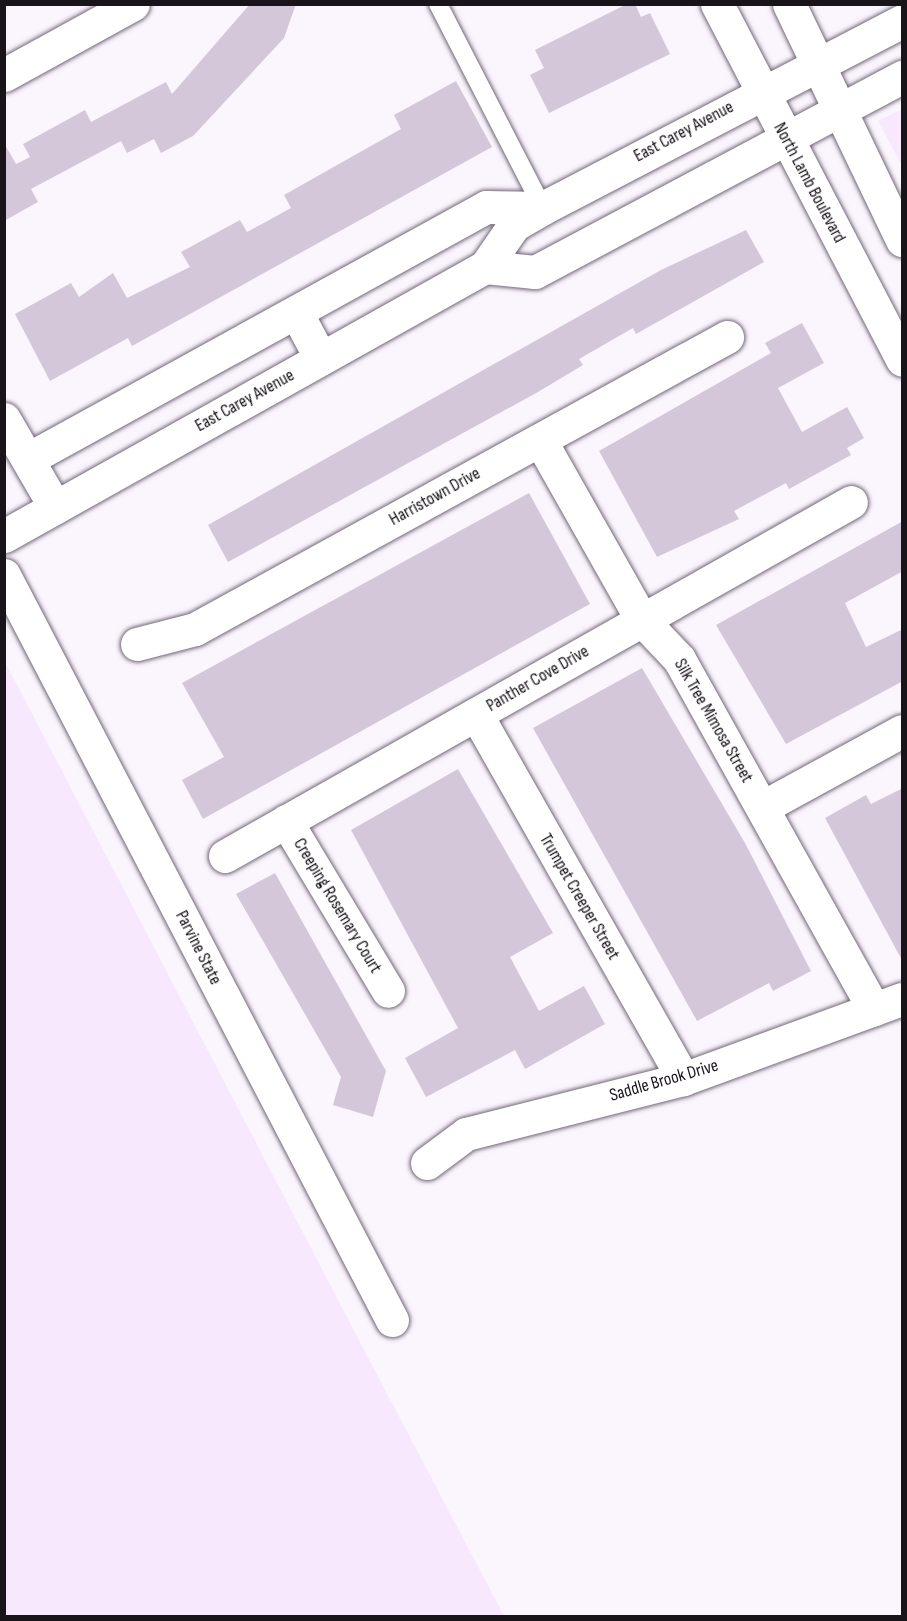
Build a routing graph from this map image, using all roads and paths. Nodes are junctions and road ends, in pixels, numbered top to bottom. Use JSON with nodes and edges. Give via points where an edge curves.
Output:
{"nodes":[{"id":1,"x":133,"y":4,"type":"edge"},
{"id":2,"x":438,"y":4,"type":"edge"},
{"id":3,"x":717,"y":4,"type":"edge"},
{"id":4,"x":789,"y":4,"type":"edge"},
{"id":5,"x":903,"y":21,"type":"edge"},
{"id":6,"x":817,"y":63,"type":"junction"},
{"id":7,"x":4,"y":75,"type":"edge"},
{"id":8,"x":903,"y":77,"type":"edge"},
{"id":9,"x":761,"y":91,"type":"junction"},
{"id":10,"x":838,"y":110,"type":"junction"},
{"id":11,"x":786,"y":138,"type":"junction"},
{"id":12,"x":543,"y":208,"type":"junction"},
{"id":13,"x":903,"y":240,"type":"edge"},
{"id":14,"x":485,"y":267,"type":"junction"},
{"id":15,"x":296,"y":312,"type":"junction"},
{"id":16,"x":727,"y":337,"type":"dead end"},
{"id":17,"x":321,"y":359,"type":"junction"},
{"id":18,"x":903,"y":360,"type":"edge"},
{"id":19,"x":4,"y":419,"type":"edge"},
{"id":20,"x":540,"y":440,"type":"junction"},
{"id":21,"x":28,"y":459,"type":"junction"},
{"id":22,"x":851,"y":502,"type":"dead end"},
{"id":23,"x":55,"y":507,"type":"junction"},
{"id":24,"x":4,"y":536,"type":"edge"},
{"id":25,"x":4,"y":575,"type":"edge"},
{"id":26,"x":642,"y":620,"type":"junction"},
{"id":27,"x":137,"y":644,"type":"dead end"},
{"id":28,"x":476,"y":714,"type":"junction"},
{"id":29,"x":903,"y":731,"type":"edge"},
{"id":30,"x":763,"y":807,"type":"junction"},
{"id":31,"x":286,"y":821,"type":"junction"},
{"id":32,"x":225,"y":856,"type":"dead end"},
{"id":33,"x":388,"y":992,"type":"dead end"},
{"id":34,"x":888,"y":1004,"type":"edge"},
{"id":35,"x":683,"y":1079,"type":"junction"},
{"id":36,"x":427,"y":1163,"type":"dead end"},
{"id":37,"x":392,"y":1320,"type":"dead end"}],
"edges":[{"from":1,"to":7,"type":"street"},
{"from":2,"to":12,"type":"lane"},
{"from":3,"to":9,"type":"street","name":"North Lamb Boulevard"},
{"from":4,"to":6,"type":"street"},
{"from":5,"to":6,"type":"street","name":"East Carey Avenue"},
{"from":6,"to":9,"type":"street","name":"East Carey Avenue"},
{"from":6,"to":10,"type":"street"},
{"from":8,"to":10,"type":"street"},
{"from":9,"to":11,"type":"street","name":"North Lamb Boulevard"},
{"from":9,"to":12,"type":"street","name":"East Carey Avenue"},
{"from":10,"to":11,"type":"street"},
{"from":10,"to":13,"type":"street"},
{"from":11,"to":14,"type":"street","via":[[535,272]]},
{"from":11,"to":18,"type":"street","name":"North Lamb Boulevard"},
{"from":12,"to":14,"type":"street","name":"East Carey Avenue","via":[[514,225]]},
{"from":12,"to":15,"type":"street","via":[[486,207]]},
{"from":14,"to":17,"type":"street","name":"East Carey Avenue"},
{"from":15,"to":17,"type":"street"},
{"from":15,"to":21,"type":"street"},
{"from":16,"to":20,"type":"street","name":"Harristown Drive"},
{"from":17,"to":23,"type":"street","name":"East Carey Avenue"},
{"from":19,"to":21,"type":"street"},
{"from":20,"to":26,"type":"street","name":"Silk Tree Mimosa Street"},
{"from":20,"to":27,"type":"street","name":"Harristown Drive","via":[[195,629]]},
{"from":21,"to":23,"type":"street"},
{"from":22,"to":26,"type":"street","name":"Panther Cove Drive"},
{"from":23,"to":24,"type":"street","name":"East Carey Avenue"},
{"from":25,"to":37,"type":"street","name":"Parvine State"},
{"from":26,"to":28,"type":"street","name":"Panther Cove Drive"},
{"from":26,"to":30,"type":"street","name":"Silk Tree Mimosa Street","via":[[679,659]]},
{"from":28,"to":31,"type":"street","name":"Panther Cove Drive"},
{"from":28,"to":35,"type":"street","name":"Trumpet Creeper Street"},
{"from":29,"to":30,"type":"street"},
{"from":30,"to":34,"type":"street","name":"Silk Tree Mimosa Street"},
{"from":31,"to":32,"type":"street","name":"Panther Cove Drive"},
{"from":31,"to":33,"type":"street","name":"Creeping Rosemary Court"},
{"from":34,"to":35,"type":"street","name":"Saddle Brook Drive"},
{"from":35,"to":36,"type":"street","name":"Saddle Brook Drive","via":[[466,1134]]}]}
